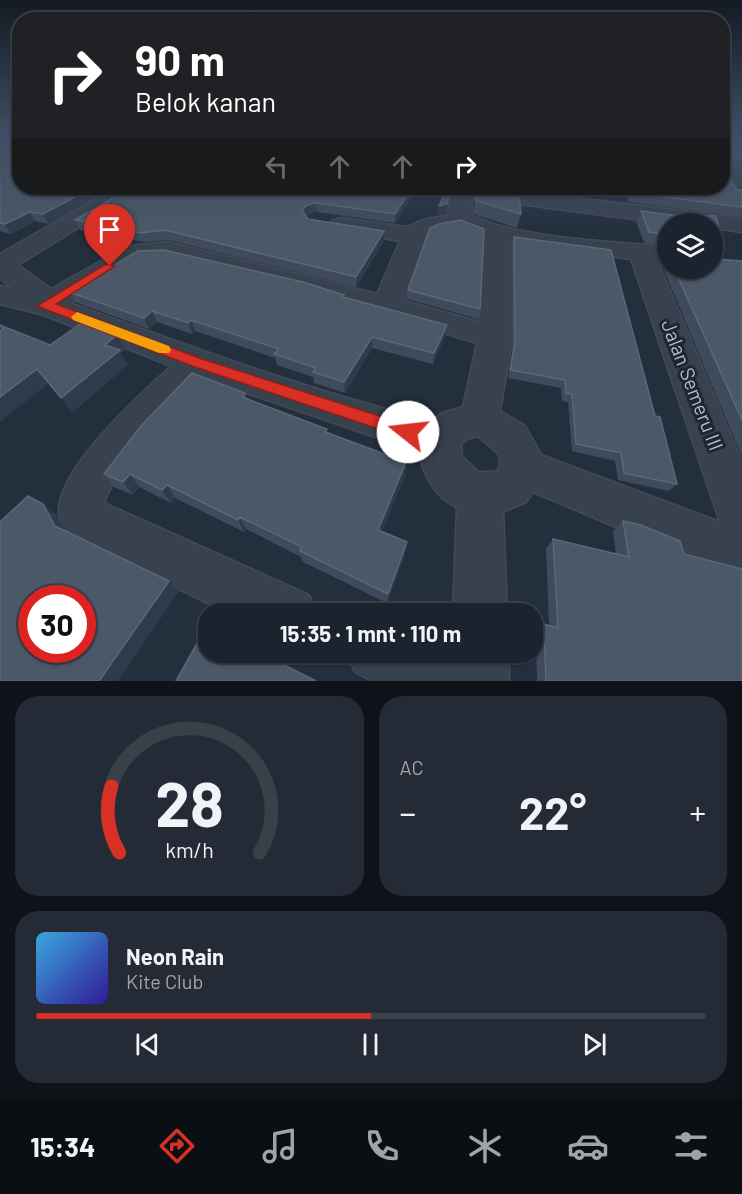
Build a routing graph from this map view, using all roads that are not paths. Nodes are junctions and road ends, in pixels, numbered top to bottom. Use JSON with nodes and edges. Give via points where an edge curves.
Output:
{"nodes":[{"id":1,"x":117,"y":195,"type":"edge"},
{"id":2,"x":461,"y":195,"type":"edge"},
{"id":3,"x":509,"y":195,"type":"edge"},
{"id":4,"x":316,"y":220,"type":"edge"},
{"id":5,"x":461,"y":220,"type":"junction"},
{"id":6,"x":742,"y":225,"type":"edge"},
{"id":7,"x":498,"y":233,"type":"junction"},
{"id":8,"x":415,"y":234,"type":"junction"},
{"id":9,"x":654,"y":253,"type":"edge"},
{"id":10,"x":0,"y":265,"type":"edge"},
{"id":11,"x":0,"y":295,"type":"edge"},
{"id":12,"x":48,"y":305,"type":"junction"},
{"id":13,"x":387,"y":306,"type":"junction"},
{"id":14,"x":494,"y":337,"type":"junction"},
{"id":15,"x":197,"y":362,"type":"junction"},
{"id":16,"x":478,"y":420,"type":"junction"},
{"id":17,"x":440,"y":440,"type":"junction"},
{"id":18,"x":522,"y":467,"type":"junction"},
{"id":19,"x":480,"y":494,"type":"junction"},
{"id":20,"x":742,"y":519,"type":"edge"},
{"id":21,"x":742,"y":555,"type":"edge"},
{"id":22,"x":266,"y":603,"type":"edge"},
{"id":23,"x":480,"y":603,"type":"edge"},
{"id":24,"x":398,"y":663,"type":"edge"},
{"id":25,"x":480,"y":663,"type":"edge"},
{"id":26,"x":436,"y":681,"type":"edge"},
{"id":27,"x":479,"y":681,"type":"edge"}],
"edges":[{"from":1,"to":10,"type":"street"},
{"from":2,"to":5,"type":"street","via":[[458,216]]},
{"from":3,"to":6,"type":"street"},
{"from":4,"to":8,"type":"street"},
{"from":5,"to":7,"type":"street"},
{"from":5,"to":8,"type":"street","via":[[431,225]]},
{"from":7,"to":9,"type":"street"},
{"from":7,"to":14,"type":"street"},
{"from":8,"to":13,"type":"street"},
{"from":9,"to":20,"type":"street","name":"Jalan Semeru III"},
{"from":10,"to":12,"type":"street"},
{"from":11,"to":12,"type":"street"},
{"from":12,"to":13,"type":"street","via":[[122,259],[152,250],[168,250]]},
{"from":12,"to":15,"type":"street"},
{"from":13,"to":14,"type":"street"},
{"from":14,"to":16,"type":"street","via":[[488,394]]},
{"from":15,"to":17,"type":"street"},
{"from":15,"to":22,"type":"street","via":[[101,465],[87,487],[80,512],[97,525]]},
{"from":16,"to":17,"type":"street","via":[[451,427]]},
{"from":16,"to":18,"type":"street","via":[[505,431],[521,454]]},
{"from":17,"to":19,"type":"street","via":[[439,456],[446,473],[460,487]]},
{"from":18,"to":19,"type":"street","via":[[518,480],[509,489]]},
{"from":18,"to":21,"type":"street"},
{"from":19,"to":23,"type":"street"},
{"from":24,"to":26,"type":"street"},
{"from":25,"to":27,"type":"street"}]}
